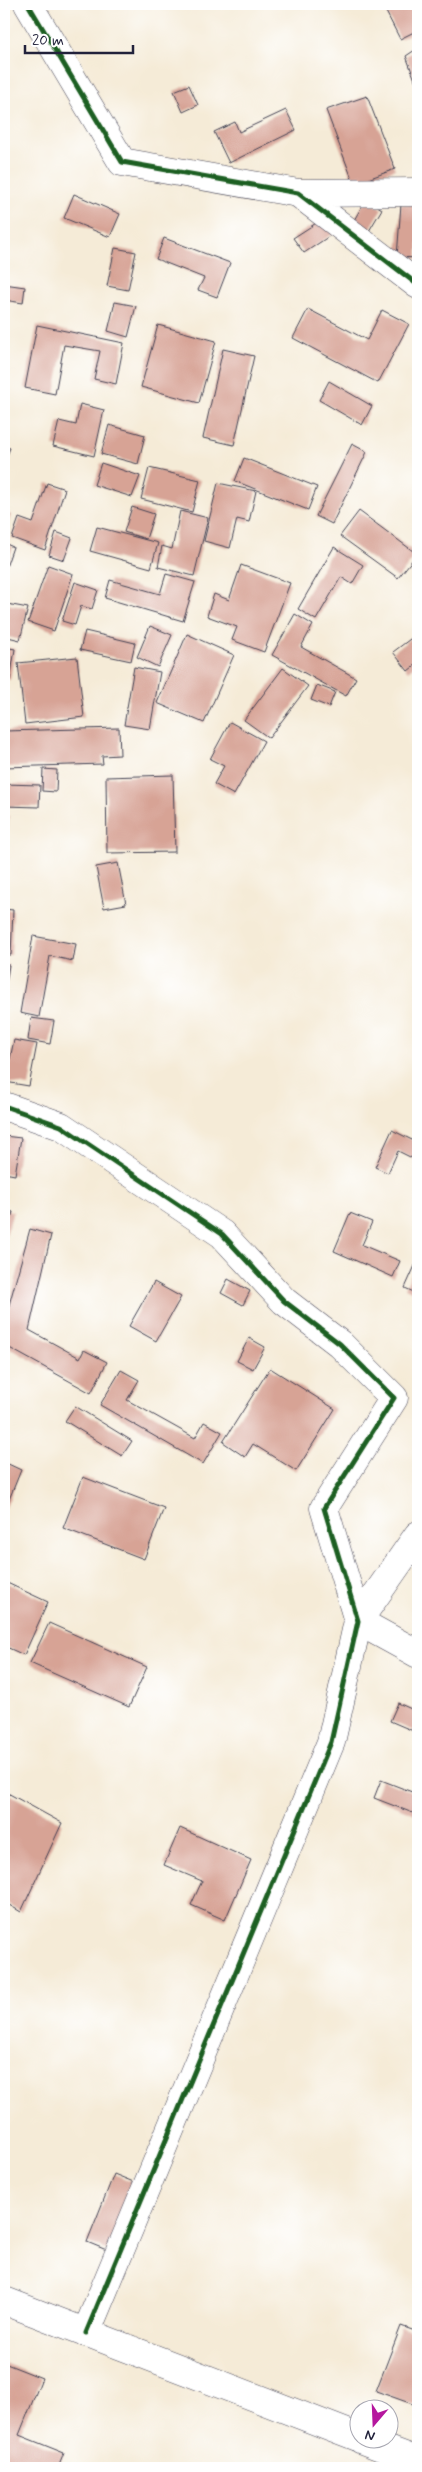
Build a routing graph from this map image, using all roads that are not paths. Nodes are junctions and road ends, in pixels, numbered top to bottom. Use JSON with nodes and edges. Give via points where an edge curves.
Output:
{"nodes":[{"id":1,"x":28,"y":4,"type":"edge"},
{"id":2,"x":298,"y":192,"type":"junction"},
{"id":3,"x":418,"y":192,"type":"edge"},
{"id":4,"x":418,"y":285,"type":"edge"},
{"id":5,"x":4,"y":1106,"type":"edge"},
{"id":6,"x":418,"y":1535,"type":"edge"},
{"id":7,"x":358,"y":1621,"type":"junction"},
{"id":8,"x":418,"y":1654,"type":"edge"},
{"id":9,"x":5,"y":2301,"type":"dead end"},
{"id":10,"x":86,"y":2333,"type":"junction"},
{"id":11,"x":350,"y":2435,"type":"edge"},
{"id":12,"x":390,"y":2450,"type":"edge"},
{"id":13,"x":418,"y":2461,"type":"edge"}],
"edges":[{"from":1,"to":2,"type":"street","via":[[122,162]]},
{"from":2,"to":3,"type":"street"},
{"from":2,"to":4,"type":"street"},
{"from":5,"to":7,"type":"street","via":[[61,1126],[222,1234],[284,1300],[340,1344],[394,1398],[324,1508]]},
{"from":6,"to":7,"type":"street"},
{"from":7,"to":8,"type":"street"},
{"from":7,"to":10,"type":"street","via":[[331,1742]]},
{"from":9,"to":10,"type":"street"},
{"from":10,"to":11,"type":"street"},
{"from":12,"to":13,"type":"street"}]}
